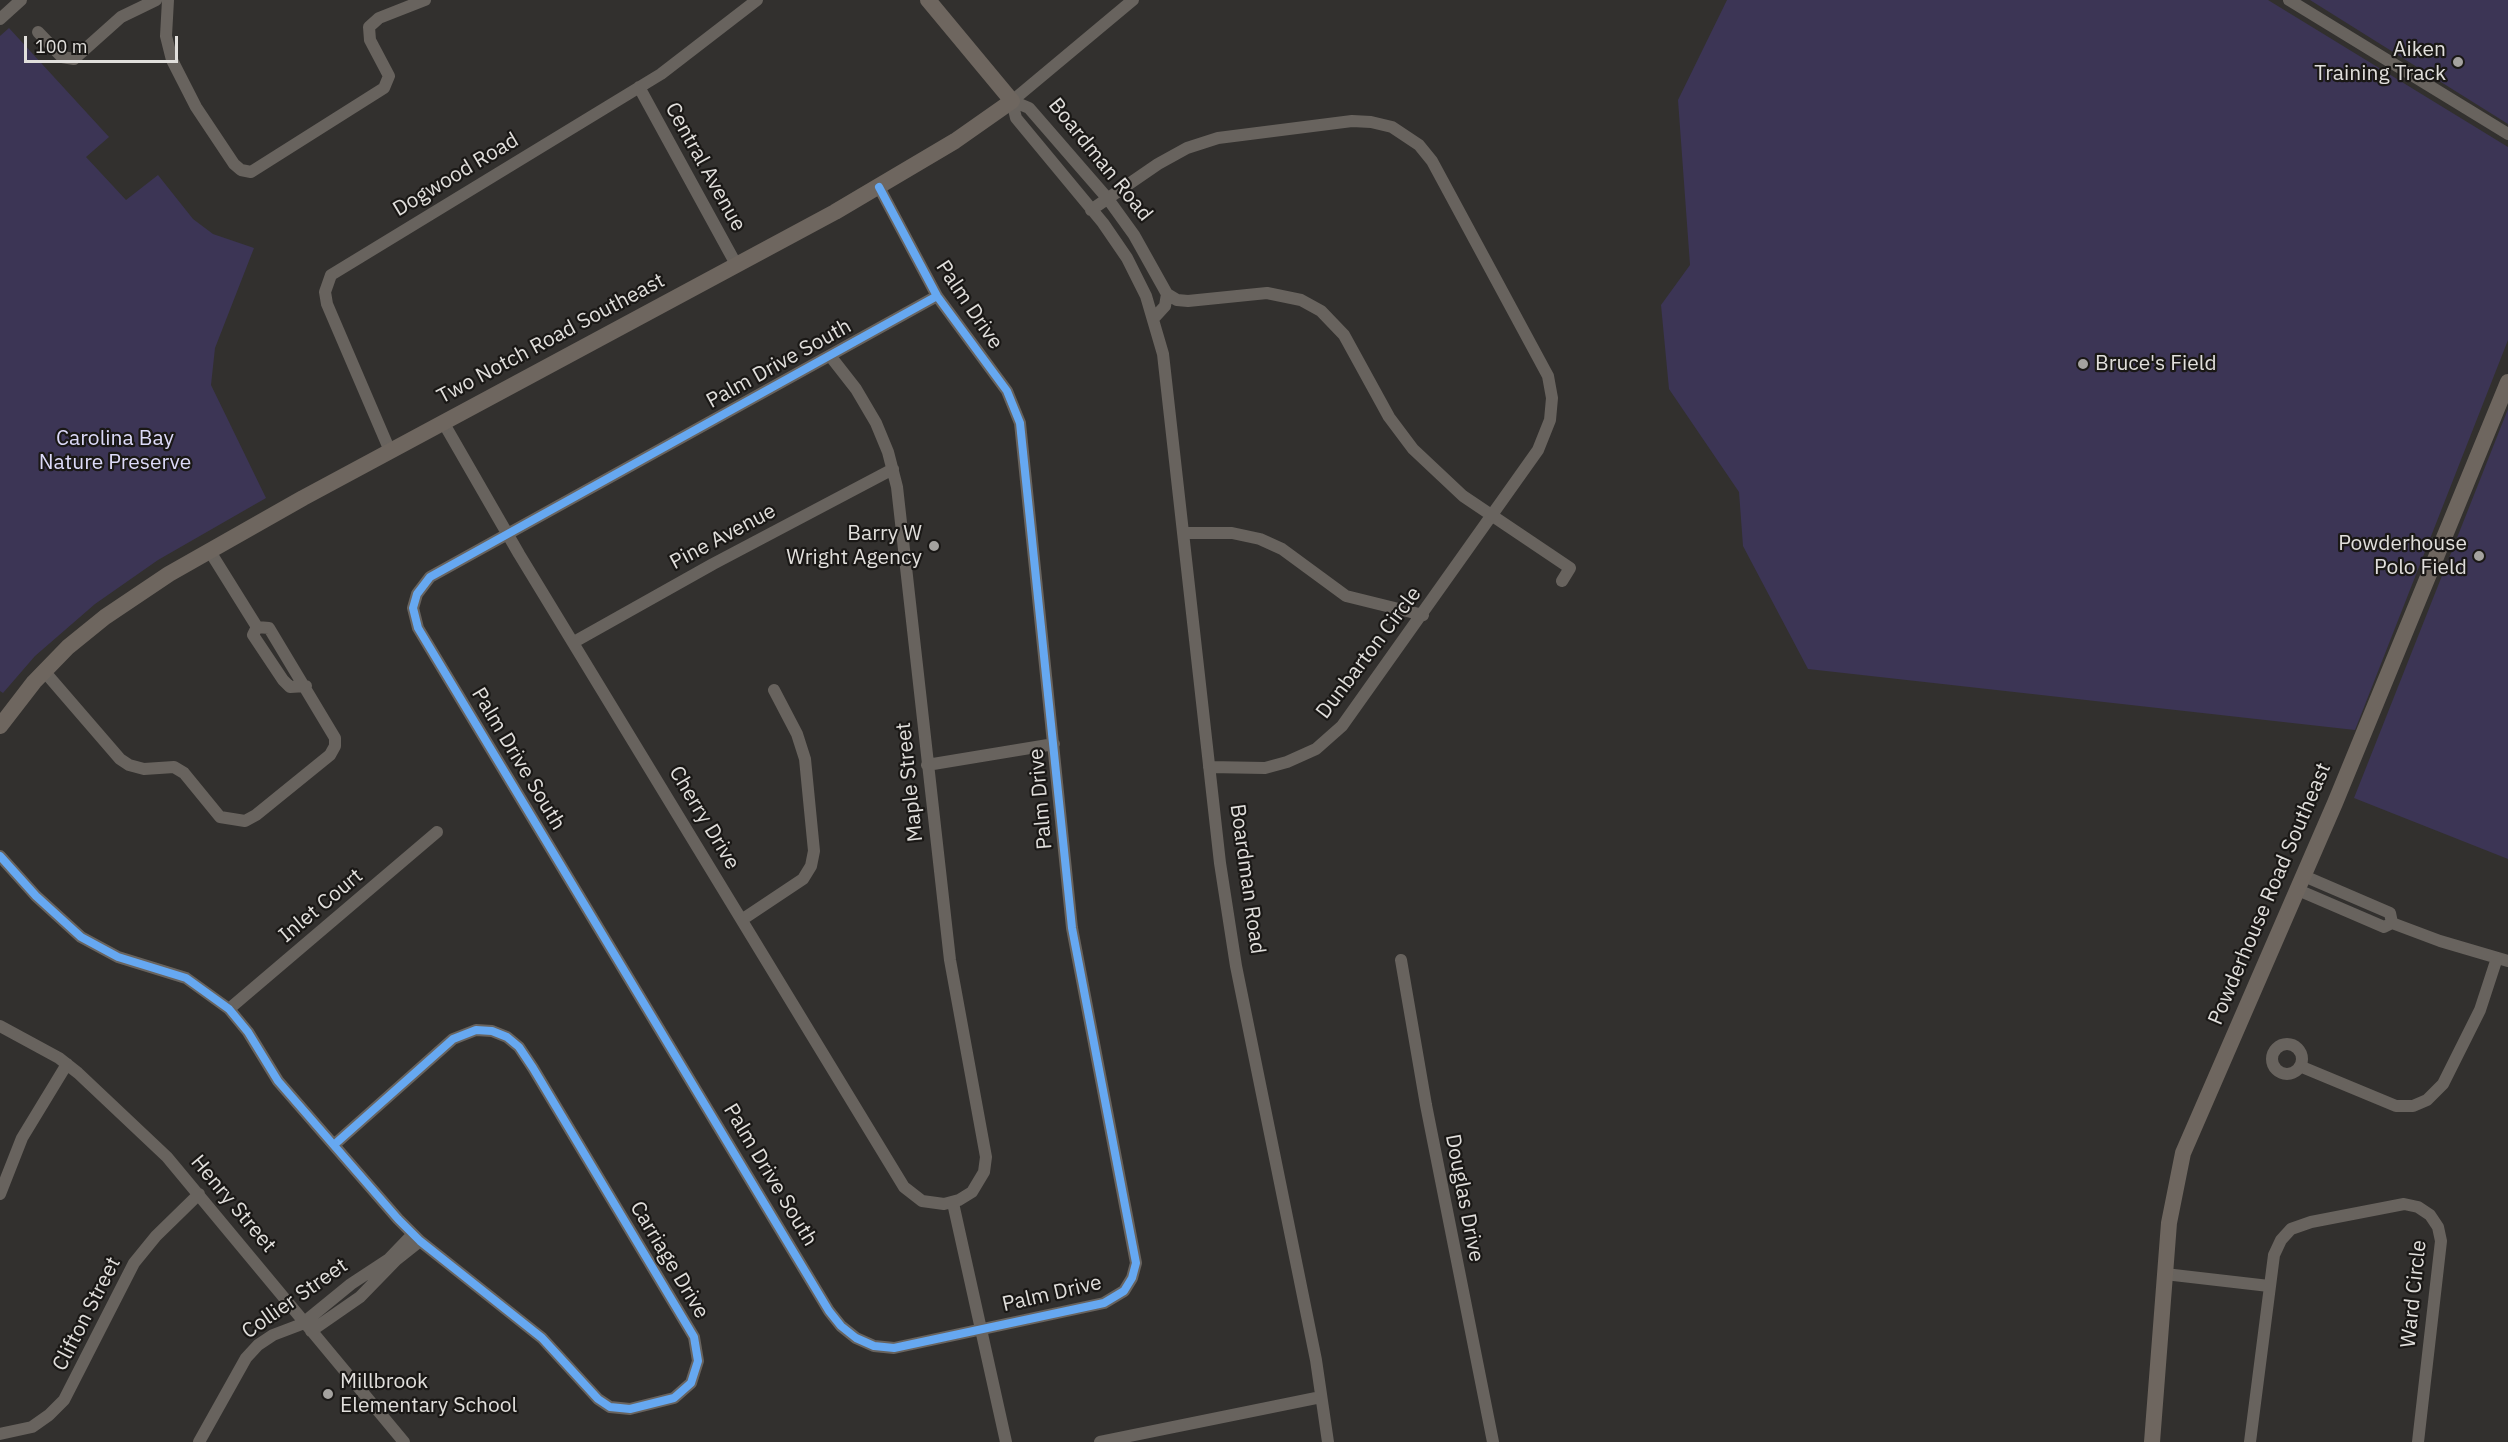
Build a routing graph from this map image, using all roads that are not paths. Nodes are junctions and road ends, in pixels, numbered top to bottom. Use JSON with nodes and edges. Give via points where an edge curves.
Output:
{"nodes":[{"id":1,"x":21,"y":0,"type":"edge"},
{"id":2,"x":156,"y":0,"type":"edge"},
{"id":3,"x":168,"y":0,"type":"edge"},
{"id":4,"x":425,"y":0,"type":"edge"},
{"id":5,"x":757,"y":0,"type":"edge"},
{"id":6,"x":928,"y":0,"type":"edge"},
{"id":7,"x":1134,"y":0,"type":"edge"},
{"id":8,"x":2289,"y":0,"type":"edge"},
{"id":9,"x":0,"y":19,"type":"edge"},
{"id":10,"x":38,"y":32,"type":"dead end"},
{"id":11,"x":639,"y":87,"type":"junction"},
{"id":12,"x":1012,"y":101,"type":"junction"},
{"id":13,"x":2508,"y":134,"type":"edge"},
{"id":14,"x":879,"y":187,"type":"junction"},
{"id":15,"x":1108,"y":199,"type":"junction"},
{"id":16,"x":1091,"y":210,"type":"junction"},
{"id":17,"x":737,"y":266,"type":"junction"},
{"id":18,"x":1167,"y":294,"type":"junction"},
{"id":19,"x":937,"y":296,"type":"junction"},
{"id":20,"x":1154,"y":318,"type":"junction"},
{"id":21,"x":831,"y":357,"type":"junction"},
{"id":22,"x":2508,"y":382,"type":"edge"},
{"id":23,"x":443,"y":422,"type":"junction"},
{"id":24,"x":390,"y":451,"type":"junction"},
{"id":25,"x":893,"y":470,"type":"junction"},
{"id":26,"x":1492,"y":516,"type":"junction"},
{"id":27,"x":506,"y":533,"type":"junction"},
{"id":28,"x":1184,"y":533,"type":"junction"},
{"id":29,"x":208,"y":550,"type":"junction"},
{"id":30,"x":1562,"y":581,"type":"dead end"},
{"id":31,"x":1423,"y":615,"type":"junction"},
{"id":32,"x":574,"y":642,"type":"junction"},
{"id":33,"x":44,"y":671,"type":"junction"},
{"id":34,"x":774,"y":690,"type":"dead end"},
{"id":35,"x":2,"y":719,"type":"edge"},
{"id":36,"x":1054,"y":744,"type":"junction"},
{"id":37,"x":927,"y":765,"type":"junction"},
{"id":38,"x":1209,"y":768,"type":"junction"},
{"id":39,"x":437,"y":832,"type":"dead end"},
{"id":40,"x":0,"y":856,"type":"edge"},
{"id":41,"x":2301,"y":883,"type":"junction"},
{"id":42,"x":743,"y":919,"type":"junction"},
{"id":43,"x":1401,"y":960,"type":"dead end"},
{"id":44,"x":2503,"y":960,"type":"edge"},
{"id":45,"x":229,"y":1009,"type":"junction"},
{"id":46,"x":0,"y":1026,"type":"edge"},
{"id":47,"x":67,"y":1064,"type":"junction"},
{"id":48,"x":2302,"y":1067,"type":"dead end"},
{"id":49,"x":335,"y":1143,"type":"junction"},
{"id":50,"x":0,"y":1194,"type":"edge"},
{"id":51,"x":199,"y":1194,"type":"junction"},
{"id":52,"x":953,"y":1203,"type":"junction"},
{"id":53,"x":416,"y":1238,"type":"junction"},
{"id":54,"x":2165,"y":1274,"type":"junction"},
{"id":55,"x":2269,"y":1286,"type":"junction"},
{"id":56,"x":308,"y":1326,"type":"junction"},
{"id":57,"x":981,"y":1329,"type":"junction"},
{"id":58,"x":1321,"y":1397,"type":"junction"},
{"id":59,"x":0,"y":1434,"type":"edge"},
{"id":60,"x":199,"y":1442,"type":"edge"},
{"id":61,"x":404,"y":1442,"type":"edge"},
{"id":62,"x":1006,"y":1442,"type":"edge"},
{"id":63,"x":1100,"y":1442,"type":"edge"},
{"id":64,"x":1328,"y":1442,"type":"edge"},
{"id":65,"x":1493,"y":1442,"type":"edge"},
{"id":66,"x":2152,"y":1442,"type":"edge"},
{"id":67,"x":2250,"y":1442,"type":"edge"},
{"id":68,"x":2418,"y":1442,"type":"edge"}],
"edges":[{"from":1,"to":9,"type":"street"},
{"from":2,"to":10,"type":"street","via":[[121,17],[74,59],[62,57]]},
{"from":3,"to":4,"type":"street","via":[[167,44],[172,60],[196,107],[234,164],[251,172],[384,88],[388,76],[370,40],[369,27],[378,18]]},
{"from":5,"to":11,"type":"street","name":"Dogwood Road"},
{"from":6,"to":12,"type":"street","name":"Boardman Road"},
{"from":7,"to":12,"type":"street","name":"Two Notch Road Southeast"},
{"from":8,"to":13,"type":"street"},
{"from":11,"to":17,"type":"street","name":"Central Avenue"},
{"from":11,"to":24,"type":"street","name":"Dogwood Road","via":[[331,275],[325,292],[327,304]]},
{"from":12,"to":14,"type":"street","name":"Two Notch Road Southeast"},
{"from":12,"to":15,"type":"street","name":"Boardman Road","via":[[1029,108]]},
{"from":12,"to":16,"type":"street","name":"Boardman Road","via":[[1016,118]]},
{"from":14,"to":17,"type":"street","name":"Two Notch Road Southeast"},
{"from":14,"to":19,"type":"street","name":"Palm Drive"},
{"from":15,"to":16,"type":"street","name":"Dunbarton Circle"},
{"from":15,"to":18,"type":"street","name":"Boardman Road","via":[[1134,235]]},
{"from":15,"to":26,"type":"street","name":"Dunbarton Circle","via":[[1172,155],[1235,135],[1360,121],[1392,127],[1419,145],[1432,161],[1530,338],[1551,387],[1550,420],[1543,441]]},
{"from":16,"to":20,"type":"street","name":"Boardman Road","via":[[1127,258]]},
{"from":17,"to":23,"type":"street","name":"Two Notch Road Southeast"},
{"from":18,"to":20,"type":"street","via":[[1165,306]]},
{"from":18,"to":26,"type":"street","via":[[1188,301],[1267,293],[1301,300],[1321,311],[1344,334],[1389,417],[1413,449],[1441,477]]},
{"from":19,"to":21,"type":"street","name":"Palm Drive South"},
{"from":19,"to":36,"type":"street","name":"Palm Drive","via":[[1007,391],[1020,423]]},
{"from":20,"to":28,"type":"street","name":"Boardman Road","via":[[1163,354]]},
{"from":21,"to":25,"type":"street","name":"Maple Street","via":[[866,405]]},
{"from":21,"to":27,"type":"street","name":"Palm Drive South"},
{"from":22,"to":41,"type":"street","name":"Powderhouse Road Southeast"},
{"from":23,"to":24,"type":"street","name":"Two Notch Road Southeast"},
{"from":23,"to":27,"type":"street","name":"Cherry Drive"},
{"from":24,"to":29,"type":"street","name":"Two Notch Road Southeast"},
{"from":25,"to":32,"type":"street","name":"Pine Avenue"},
{"from":25,"to":37,"type":"street","name":"Maple Street"},
{"from":26,"to":30,"type":"street","via":[[1570,568]]},
{"from":26,"to":31,"type":"street","name":"Dunbarton Circle"},
{"from":27,"to":32,"type":"street","name":"Cherry Drive"},
{"from":27,"to":57,"type":"street","name":"Palm Drive South","via":[[425,582],[413,608],[418,628],[835,1319],[856,1338],[884,1347],[900,1348]]},
{"from":28,"to":31,"type":"street","via":[[1223,532],[1260,539],[1292,556],[1346,596]]},
{"from":28,"to":38,"type":"street","name":"Boardman Road"},
{"from":29,"to":33,"type":"street","name":"Two Notch Road Southeast","via":[[105,617]]},
{"from":29,"to":33,"type":"street","via":[[257,627],[269,628],[335,738],[330,755],[256,815],[245,821],[220,817],[184,773],[174,767],[144,769],[120,759]]},
{"from":31,"to":38,"type":"street","name":"Dunbarton Circle","via":[[1348,718],[1316,749],[1265,768]]},
{"from":32,"to":42,"type":"street","name":"Cherry Drive"},
{"from":33,"to":35,"type":"street","name":"Two Notch Road Southeast"},
{"from":34,"to":42,"type":"street","via":[[805,759],[814,851],[811,866],[797,885]]},
{"from":36,"to":37,"type":"street"},
{"from":36,"to":57,"type":"street","name":"Palm Drive","via":[[1072,928],[1136,1263],[1128,1285],[1111,1300]]},
{"from":37,"to":52,"type":"street","name":"Maple Street","via":[[950,960],[986,1157],[977,1186]]},
{"from":38,"to":58,"type":"street","name":"Boardman Road","via":[[1236,966]]},
{"from":39,"to":45,"type":"street","name":"Inlet Court"},
{"from":40,"to":45,"type":"street","name":"Carriage Drive","via":[[81,937],[118,957],[186,978]]},
{"from":41,"to":44,"type":"street","via":[[2390,913],[2392,923]]},
{"from":41,"to":54,"type":"street","name":"Powderhouse Road Southeast","via":[[2183,1153],[2173,1193]]},
{"from":42,"to":52,"type":"street","name":"Cherry Drive","via":[[904,1187],[929,1203]]},
{"from":43,"to":65,"type":"street","name":"Douglas Drive"},
{"from":44,"to":48,"type":"street","via":[[2443,1083],[2427,1100],[2413,1106],[2396,1106]]},
{"from":45,"to":49,"type":"street","name":"Carriage Drive","via":[[278,1081]]},
{"from":46,"to":47,"type":"street","name":"Henry Street"},
{"from":47,"to":50,"type":"street","via":[[22,1138]]},
{"from":47,"to":51,"type":"street","name":"Henry Street","via":[[122,1111]]},
{"from":49,"to":53,"type":"street","name":"Carriage Drive"},
{"from":49,"to":53,"type":"street","name":"Carriage Drive","via":[[453,1039],[476,1030],[507,1037],[533,1068],[694,1337],[698,1361],[694,1376],[674,1398],[630,1409],[610,1407],[592,1394],[542,1338]]},
{"from":51,"to":56,"type":"street","name":"Henry Street"},
{"from":51,"to":59,"type":"street","name":"Clifton Street","via":[[134,1263],[64,1400],[32,1427]]},
{"from":52,"to":57,"type":"street"},
{"from":53,"to":56,"type":"street","name":"Collier Street","via":[[360,1297]]},
{"from":54,"to":55,"type":"street"},
{"from":54,"to":66,"type":"street","name":"Powderhouse Road Southeast"},
{"from":55,"to":67,"type":"street","name":"Ward Circle"},
{"from":55,"to":68,"type":"street","name":"Ward Circle","via":[[2276,1250],[2296,1226],[2397,1204],[2411,1205],[2430,1215],[2441,1241]]},
{"from":56,"to":60,"type":"street","name":"Collier Street","via":[[265,1340],[252,1351]]},
{"from":56,"to":61,"type":"street","name":"Henry Street"},
{"from":57,"to":62,"type":"street"},
{"from":58,"to":63,"type":"street"},
{"from":58,"to":64,"type":"street","name":"Boardman Road"}]}
